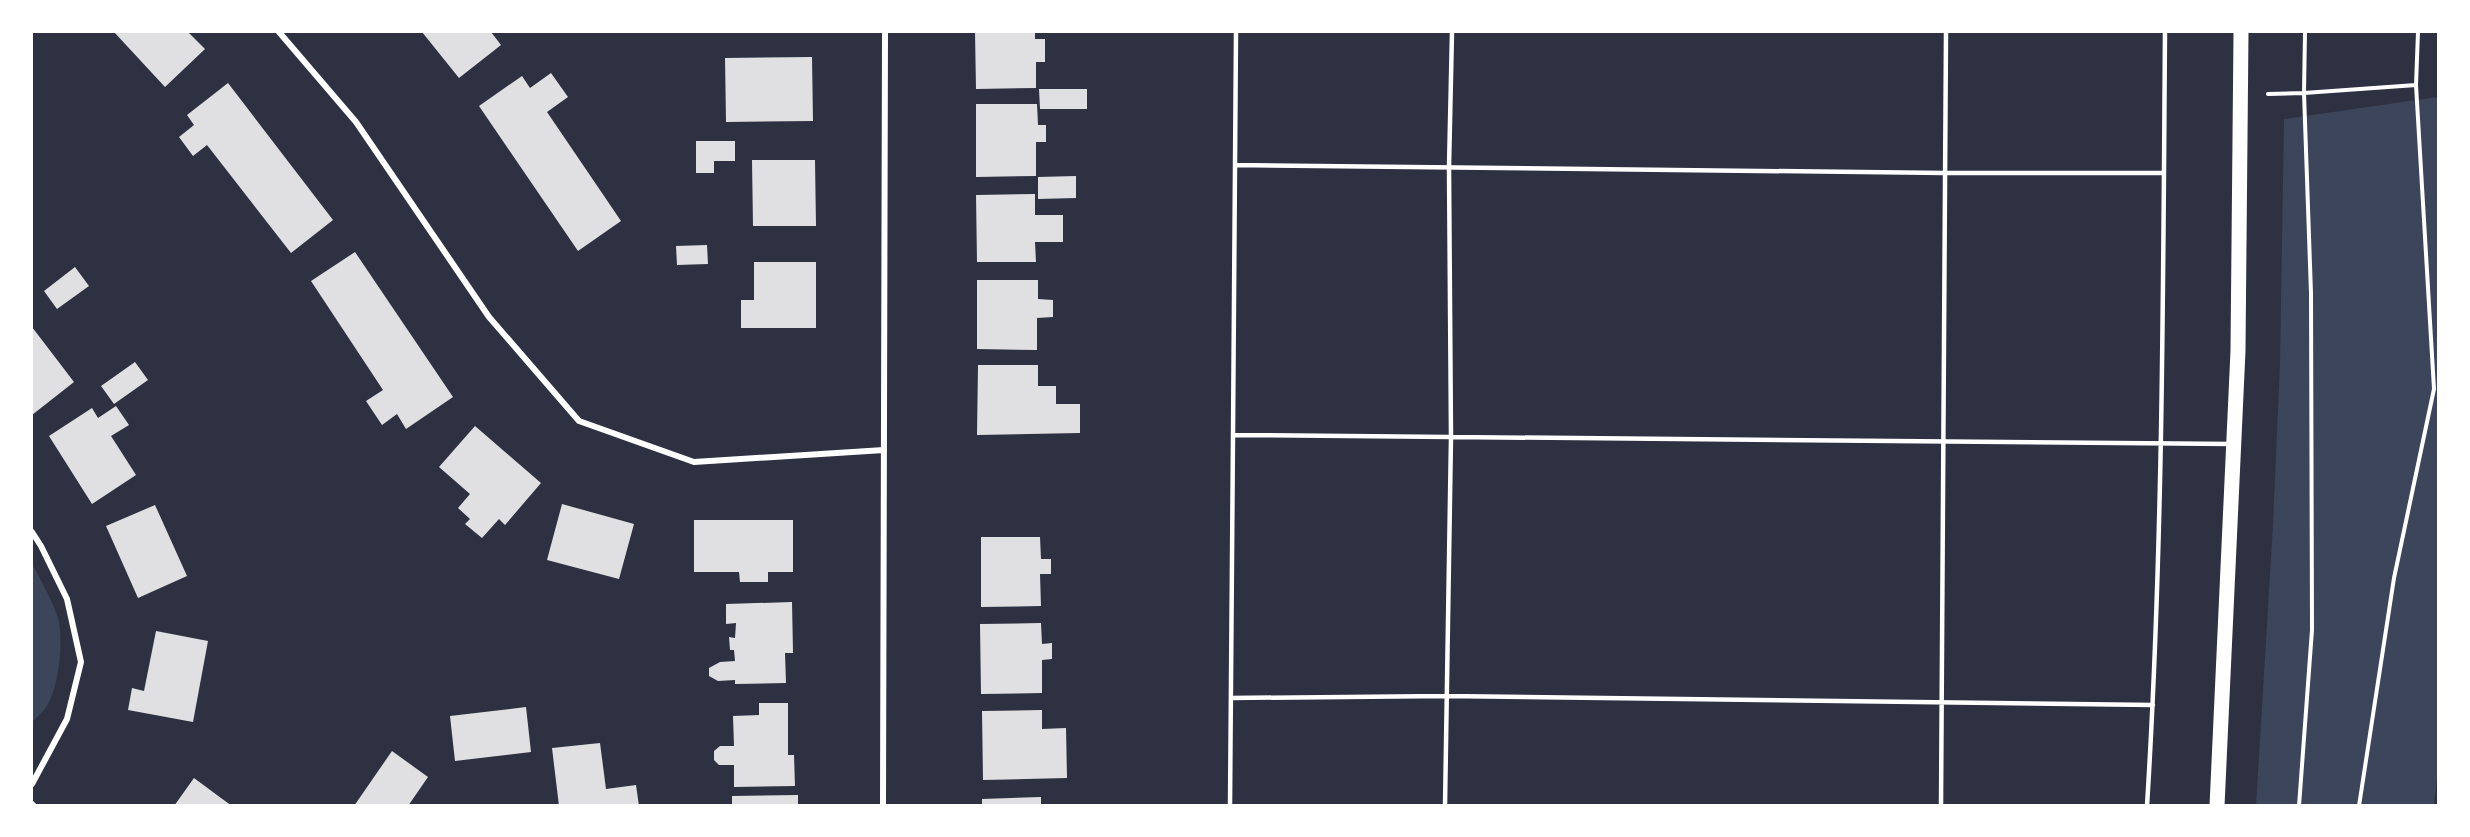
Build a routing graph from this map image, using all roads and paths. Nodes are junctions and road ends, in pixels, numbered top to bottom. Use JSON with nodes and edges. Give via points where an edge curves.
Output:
{"nodes":[{"id":1,"x":279,"y":32,"type":"edge"},
{"id":2,"x":885,"y":32,"type":"edge"},
{"id":3,"x":1236,"y":32,"type":"edge"},
{"id":4,"x":1452,"y":32,"type":"edge"},
{"id":5,"x":1946,"y":32,"type":"edge"},
{"id":6,"x":2165,"y":32,"type":"edge"},
{"id":7,"x":2241,"y":32,"type":"edge"},
{"id":8,"x":2306,"y":32,"type":"edge"},
{"id":9,"x":2418,"y":32,"type":"edge"},
{"id":10,"x":2416,"y":85,"type":"junction"},
{"id":11,"x":2304,"y":93,"type":"junction"},
{"id":12,"x":2240,"y":94,"type":"junction"},
{"id":13,"x":1234,"y":165,"type":"junction"},
{"id":14,"x":1449,"y":167,"type":"junction"},
{"id":15,"x":1945,"y":173,"type":"junction"},
{"id":16,"x":2164,"y":173,"type":"junction"},
{"id":17,"x":1233,"y":435,"type":"junction"},
{"id":18,"x":1451,"y":437,"type":"junction"},
{"id":19,"x":1943,"y":441,"type":"junction"},
{"id":20,"x":2160,"y":443,"type":"junction"},
{"id":21,"x":2235,"y":444,"type":"junction"},
{"id":22,"x":884,"y":450,"type":"junction"},
{"id":23,"x":32,"y":532,"type":"edge"},
{"id":24,"x":1446,"y":696,"type":"junction"},
{"id":25,"x":1231,"y":698,"type":"junction"},
{"id":26,"x":1942,"y":704,"type":"junction"},
{"id":27,"x":2153,"y":705,"type":"junction"},
{"id":28,"x":32,"y":784,"type":"edge"},
{"id":29,"x":883,"y":806,"type":"edge"},
{"id":30,"x":1230,"y":806,"type":"edge"},
{"id":31,"x":1446,"y":806,"type":"edge"},
{"id":32,"x":1941,"y":806,"type":"edge"},
{"id":33,"x":2147,"y":806,"type":"edge"},
{"id":34,"x":2217,"y":806,"type":"edge"},
{"id":35,"x":2299,"y":806,"type":"edge"},
{"id":36,"x":2359,"y":806,"type":"edge"}],
"edges":[{"from":1,"to":22,"type":"street","via":[[356,122],[489,317],[579,421],[694,462]]},
{"from":2,"to":22,"type":"street"},
{"from":3,"to":13,"type":"lane"},
{"from":4,"to":14,"type":"lane"},
{"from":5,"to":15,"type":"lane"},
{"from":6,"to":16,"type":"lane"},
{"from":7,"to":12,"type":"main road"},
{"from":8,"to":11,"type":"path"},
{"from":9,"to":10,"type":"path"},
{"from":10,"to":11,"type":"path"},
{"from":10,"to":36,"type":"path","via":[[2434,389],[2394,578]]},
{"from":11,"to":12,"type":"path"},
{"from":11,"to":35,"type":"path","via":[[2311,293],[2312,630]]},
{"from":12,"to":21,"type":"main road"},
{"from":13,"to":14,"type":"lane"},
{"from":13,"to":17,"type":"lane"},
{"from":14,"to":15,"type":"lane"},
{"from":14,"to":18,"type":"lane"},
{"from":15,"to":16,"type":"lane"},
{"from":15,"to":19,"type":"lane"},
{"from":16,"to":20,"type":"lane"},
{"from":17,"to":18,"type":"lane"},
{"from":17,"to":25,"type":"lane"},
{"from":18,"to":19,"type":"lane"},
{"from":18,"to":24,"type":"lane"},
{"from":19,"to":20,"type":"lane"},
{"from":19,"to":26,"type":"lane"},
{"from":20,"to":21,"type":"lane"},
{"from":20,"to":27,"type":"lane"},
{"from":21,"to":34,"type":"main road"},
{"from":22,"to":29,"type":"street"},
{"from":23,"to":28,"type":"street","via":[[67,599],[81,662],[67,719]]},
{"from":24,"to":25,"type":"lane"},
{"from":24,"to":26,"type":"lane"},
{"from":24,"to":31,"type":"lane"},
{"from":25,"to":30,"type":"lane"},
{"from":26,"to":27,"type":"lane"},
{"from":26,"to":32,"type":"lane"},
{"from":27,"to":33,"type":"lane"}]}
